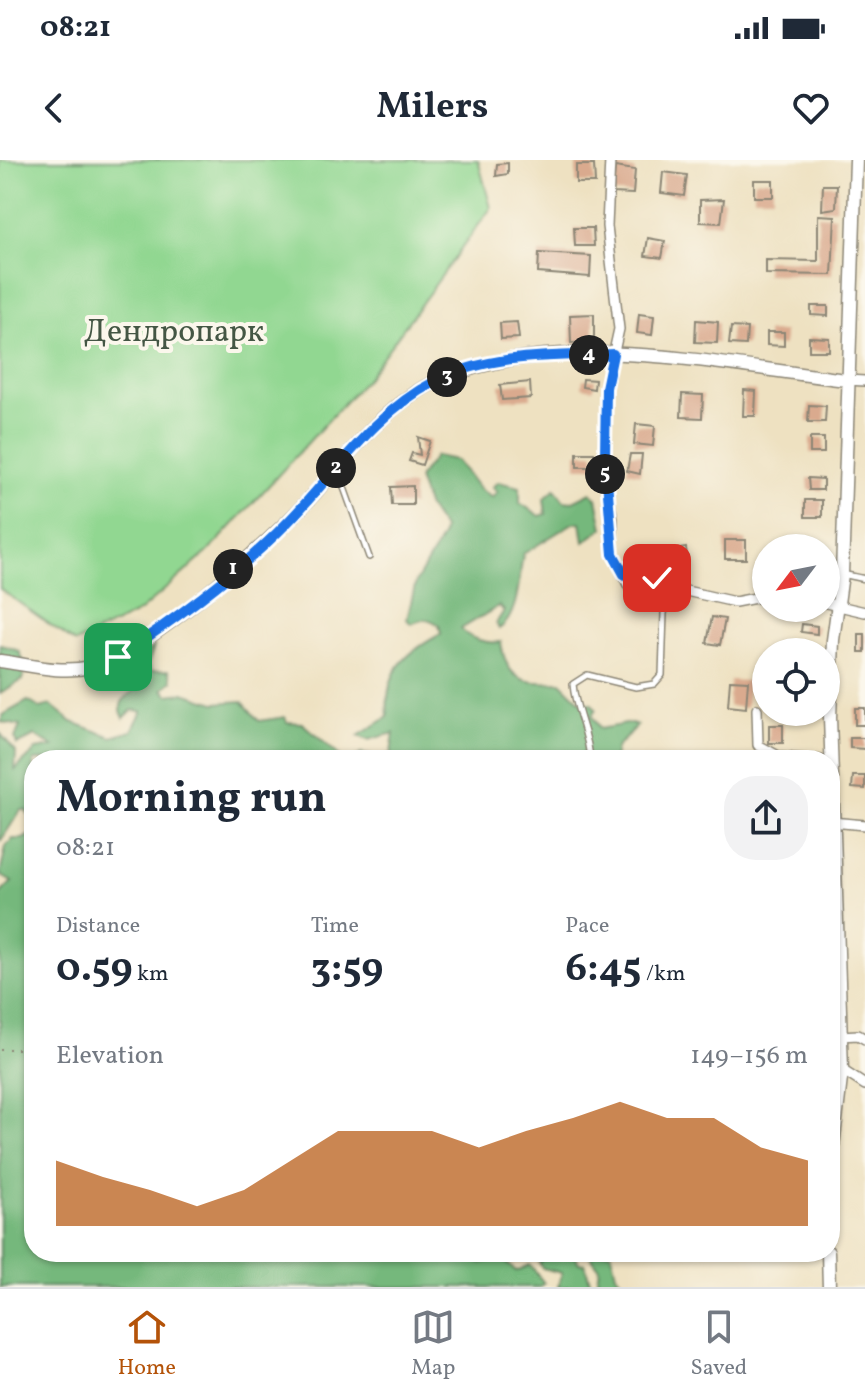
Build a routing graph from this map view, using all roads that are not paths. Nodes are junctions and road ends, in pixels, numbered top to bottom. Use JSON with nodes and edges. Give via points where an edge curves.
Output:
{"nodes":[{"id":1,"x":610,"y":160,"type":"edge"},
{"id":2,"x":856,"y":160,"type":"edge"},
{"id":3,"x":613,"y":354,"type":"junction"},
{"id":4,"x":846,"y":380,"type":"junction"},
{"id":5,"x":865,"y":381,"type":"edge"},
{"id":6,"x":337,"y":466,"type":"junction"},
{"id":7,"x":369,"y":557,"type":"dead end"},
{"id":8,"x":842,"y":574,"type":"junction"},
{"id":9,"x":626,"y":578,"type":"junction"},
{"id":10,"x":840,"y":579,"type":"edge"},
{"id":11,"x":865,"y":579,"type":"edge"},
{"id":12,"x":686,"y":591,"type":"junction"},
{"id":13,"x":674,"y":592,"type":"junction"},
{"id":14,"x":752,"y":599,"type":"edge"},
{"id":15,"x":840,"y":606,"type":"edge"},
{"id":16,"x":865,"y":612,"type":"edge"},
{"id":17,"x":831,"y":622,"type":"edge"},
{"id":18,"x":0,"y":661,"type":"edge"},
{"id":19,"x":757,"y":726,"type":"edge"},
{"id":20,"x":588,"y":750,"type":"edge"},
{"id":21,"x":767,"y":750,"type":"edge"},
{"id":22,"x":830,"y":750,"type":"edge"},
{"id":23,"x":840,"y":823,"type":"edge"},
{"id":24,"x":865,"y":825,"type":"edge"},
{"id":25,"x":840,"y":1036,"type":"joint"},
{"id":26,"x":865,"y":1039,"type":"edge"},
{"id":27,"x":842,"y":1070,"type":"junction"},
{"id":28,"x":840,"y":1084,"type":"edge"},
{"id":29,"x":865,"y":1085,"type":"edge"},
{"id":30,"x":828,"y":1262,"type":"edge"},
{"id":31,"x":829,"y":1287,"type":"edge"}],
"edges":[{"from":1,"to":3,"type":"street","via":[[607,226],[619,329]]},
{"from":2,"to":4,"type":"street"},
{"from":3,"to":4,"type":"street"},
{"from":3,"to":6,"type":"street","via":[[510,359],[446,377],[412,396]]},
{"from":3,"to":9,"type":"street","via":[[606,388],[605,477],[613,554]]},
{"from":4,"to":5,"type":"street"},
{"from":4,"to":8,"type":"street"},
{"from":6,"to":7,"type":"lane"},
{"from":6,"to":18,"type":"street","via":[[284,526],[118,657],[61,670]]},
{"from":8,"to":10,"type":"street"},
{"from":8,"to":11,"type":"lane"},
{"from":9,"to":12,"type":"lane","via":[[674,576]]},
{"from":9,"to":13,"type":"street","via":[[636,601]]},
{"from":12,"to":13,"type":"street"},
{"from":12,"to":14,"type":"street","via":[[735,602]]},
{"from":13,"to":20,"type":"lane","via":[[664,613],[662,675],[654,684],[643,688],[587,675],[573,684]]},
{"from":15,"to":16,"type":"street"},
{"from":17,"to":22,"type":"street"},
{"from":19,"to":21,"type":"street","via":[[758,745]]},
{"from":23,"to":24,"type":"street"},
{"from":25,"to":26,"type":"street"},
{"from":25,"to":27,"type":"street"},
{"from":27,"to":28,"type":"street"},
{"from":27,"to":29,"type":"street"},
{"from":30,"to":31,"type":"street"}]}
